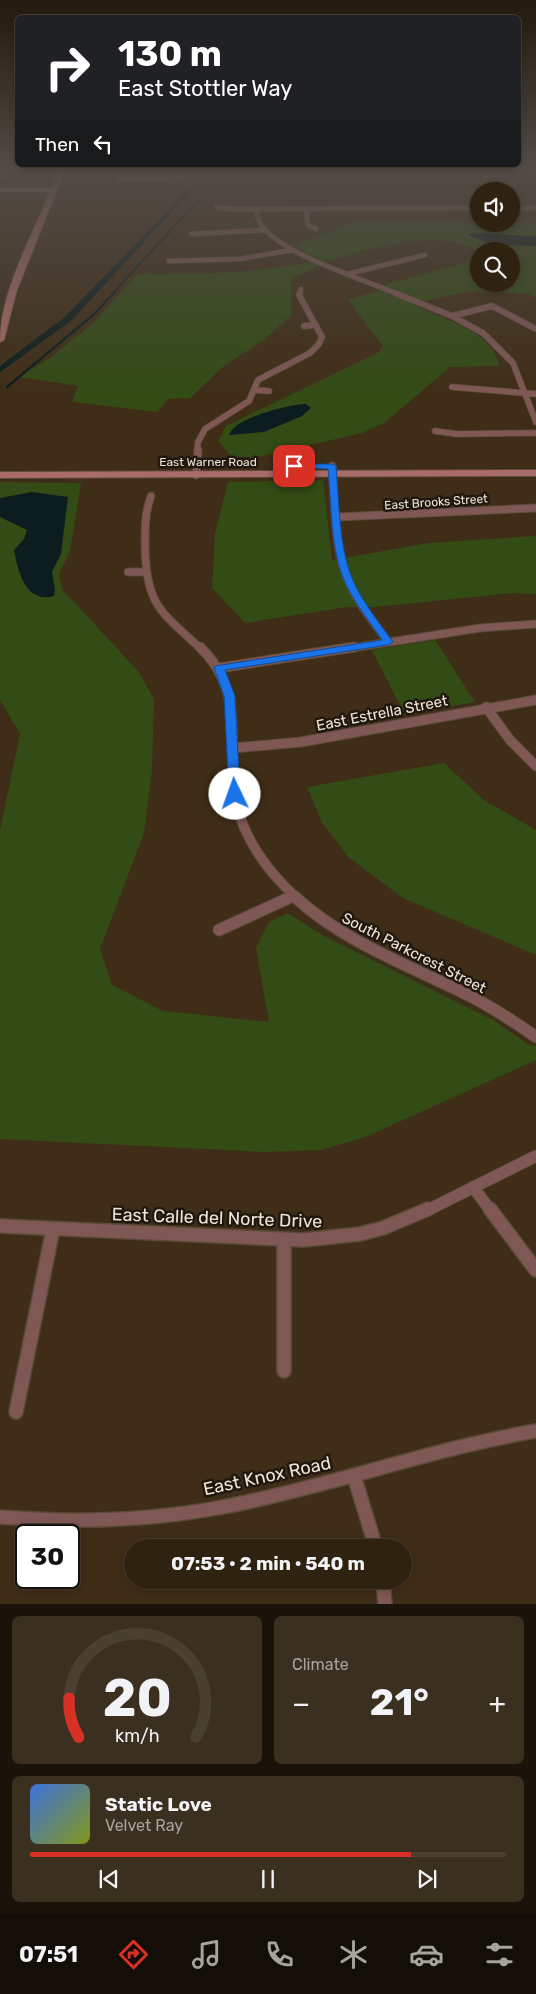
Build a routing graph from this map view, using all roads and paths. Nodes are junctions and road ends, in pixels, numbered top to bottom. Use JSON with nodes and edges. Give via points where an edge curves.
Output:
{"nodes":[{"id":1,"x":32,"y":243,"type":"edge"},
{"id":2,"x":282,"y":243,"type":"edge"},
{"id":3,"x":292,"y":250,"type":"junction"},
{"id":4,"x":425,"y":255,"type":"dead end"},
{"id":5,"x":169,"y":261,"type":"dead end"},
{"id":6,"x":347,"y":274,"type":"junction"},
{"id":7,"x":301,"y":289,"type":"dead end"},
{"id":8,"x":3,"y":313,"type":"edge"},
{"id":9,"x":452,"y":316,"type":"junction"},
{"id":10,"x":316,"y":325,"type":"junction"},
{"id":11,"x":304,"y":326,"type":"dead end"},
{"id":12,"x":536,"y":329,"type":"edge"},
{"id":13,"x":0,"y":340,"type":"edge"},
{"id":14,"x":452,"y":386,"type":"dead end"},
{"id":15,"x":255,"y":390,"type":"junction"},
{"id":16,"x":269,"y":391,"type":"dead end"},
{"id":17,"x":526,"y":394,"type":"junction"},
{"id":18,"x":536,"y":394,"type":"edge"},
{"id":19,"x":536,"y":422,"type":"edge"},
{"id":20,"x":435,"y":431,"type":"dead end"},
{"id":21,"x":536,"y":433,"type":"edge"},
{"id":22,"x":536,"y":466,"type":"edge"},
{"id":23,"x":0,"y":467,"type":"edge"},
{"id":24,"x":332,"y":470,"type":"junction"},
{"id":25,"x":197,"y":471,"type":"junction"},
{"id":26,"x":536,"y":474,"type":"edge"},
{"id":27,"x":0,"y":475,"type":"edge"},
{"id":28,"x":151,"y":496,"type":"dead end"},
{"id":29,"x":536,"y":508,"type":"edge"},
{"id":30,"x":337,"y":517,"type":"junction"},
{"id":31,"x":128,"y":572,"type":"dead end"},
{"id":32,"x":146,"y":572,"type":"junction"},
{"id":33,"x":536,"y":624,"type":"edge"},
{"id":34,"x":388,"y":642,"type":"junction"},
{"id":35,"x":219,"y":668,"type":"junction"},
{"id":36,"x":536,"y":700,"type":"edge"},
{"id":37,"x":486,"y":707,"type":"junction"},
{"id":38,"x":232,"y":748,"type":"junction"},
{"id":39,"x":536,"y":766,"type":"edge"},
{"id":40,"x":293,"y":896,"type":"junction"},
{"id":41,"x":219,"y":930,"type":"dead end"},
{"id":42,"x":536,"y":1037,"type":"edge"},
{"id":43,"x":536,"y":1156,"type":"edge"},
{"id":44,"x":473,"y":1187,"type":"junction"},
{"id":45,"x":0,"y":1226,"type":"edge"},
{"id":46,"x":53,"y":1229,"type":"junction"},
{"id":47,"x":284,"y":1241,"type":"junction"},
{"id":48,"x":536,"y":1270,"type":"edge"},
{"id":49,"x":284,"y":1371,"type":"dead end"},
{"id":50,"x":16,"y":1412,"type":"dead end"},
{"id":51,"x":536,"y":1431,"type":"edge"},
{"id":52,"x":354,"y":1476,"type":"junction"},
{"id":53,"x":0,"y":1517,"type":"edge"},
{"id":54,"x":373,"y":1539,"type":"edge"},
{"id":55,"x":384,"y":1589,"type":"edge"},
{"id":56,"x":385,"y":1604,"type":"edge"}],
"edges":[{"from":1,"to":8,"type":"main road"},
{"from":2,"to":3,"type":"street"},
{"from":3,"to":5,"type":"street","via":[[240,259]]},
{"from":3,"to":6,"type":"street"},
{"from":4,"to":6,"type":"street"},
{"from":6,"to":9,"type":"street"},
{"from":7,"to":10,"type":"street","via":[[300,294]]},
{"from":8,"to":13,"type":"main road"},
{"from":9,"to":12,"type":"street","via":[[492,306]]},
{"from":9,"to":17,"type":"street","via":[[484,333],[505,353],[517,370]]},
{"from":10,"to":11,"type":"street"},
{"from":10,"to":15,"type":"street","via":[[322,337],[320,344],[310,353],[258,380]]},
{"from":14,"to":17,"type":"street"},
{"from":15,"to":16,"type":"street"},
{"from":15,"to":25,"type":"street","via":[[249,400],[205,429],[198,442]]},
{"from":17,"to":18,"type":"street"},
{"from":17,"to":19,"type":"street"},
{"from":20,"to":21,"type":"street","via":[[456,434]]},
{"from":22,"to":24,"type":"main road","name":"East Warner Road"},
{"from":23,"to":25,"type":"main road","name":"East Warner Road"},
{"from":24,"to":25,"type":"main road","name":"East Warner Road"},
{"from":24,"to":26,"type":"main road","name":"East Warner Road"},
{"from":24,"to":30,"type":"street"},
{"from":25,"to":27,"type":"main road","name":"East Warner Road"},
{"from":28,"to":32,"type":"street","name":"South Parkcrest Street","via":[[145,510]]},
{"from":29,"to":30,"type":"street","name":"East Brooks Street"},
{"from":30,"to":34,"type":"street","via":[[346,574],[354,592]]},
{"from":31,"to":32,"type":"street"},
{"from":32,"to":35,"type":"street","name":"South Parkcrest Street","via":[[153,600]]},
{"from":33,"to":34,"type":"street","via":[[480,628]]},
{"from":34,"to":35,"type":"street"},
{"from":35,"to":38,"type":"street","name":"South Parkcrest Street","via":[[230,696]]},
{"from":36,"to":37,"type":"street","name":"East Estrella Street"},
{"from":37,"to":38,"type":"street","name":"East Estrella Street","via":[[301,742]]},
{"from":37,"to":39,"type":"street","via":[[510,740]]},
{"from":38,"to":40,"type":"street","name":"South Parkcrest Street","via":[[235,794],[241,820],[252,845]]},
{"from":40,"to":41,"type":"street"},
{"from":40,"to":42,"type":"street","name":"South Parkcrest Street","via":[[332,927],[380,954],[472,996],[514,1019]]},
{"from":43,"to":44,"type":"street","name":"East Calle del Norte Drive"},
{"from":44,"to":47,"type":"street","name":"East Calle del Norte Drive","via":[[402,1220],[361,1234]]},
{"from":44,"to":48,"type":"street"},
{"from":45,"to":46,"type":"street","name":"East Calle del Norte Drive"},
{"from":46,"to":47,"type":"street","name":"East Calle del Norte Drive"},
{"from":46,"to":50,"type":"street"},
{"from":47,"to":49,"type":"street"},
{"from":51,"to":52,"type":"street","name":"East Knox Road","via":[[468,1443]]},
{"from":52,"to":53,"type":"street","name":"East Knox Road","via":[[241,1503],[144,1518],[48,1520]]},
{"from":52,"to":54,"type":"street"},
{"from":55,"to":56,"type":"street"}]}
